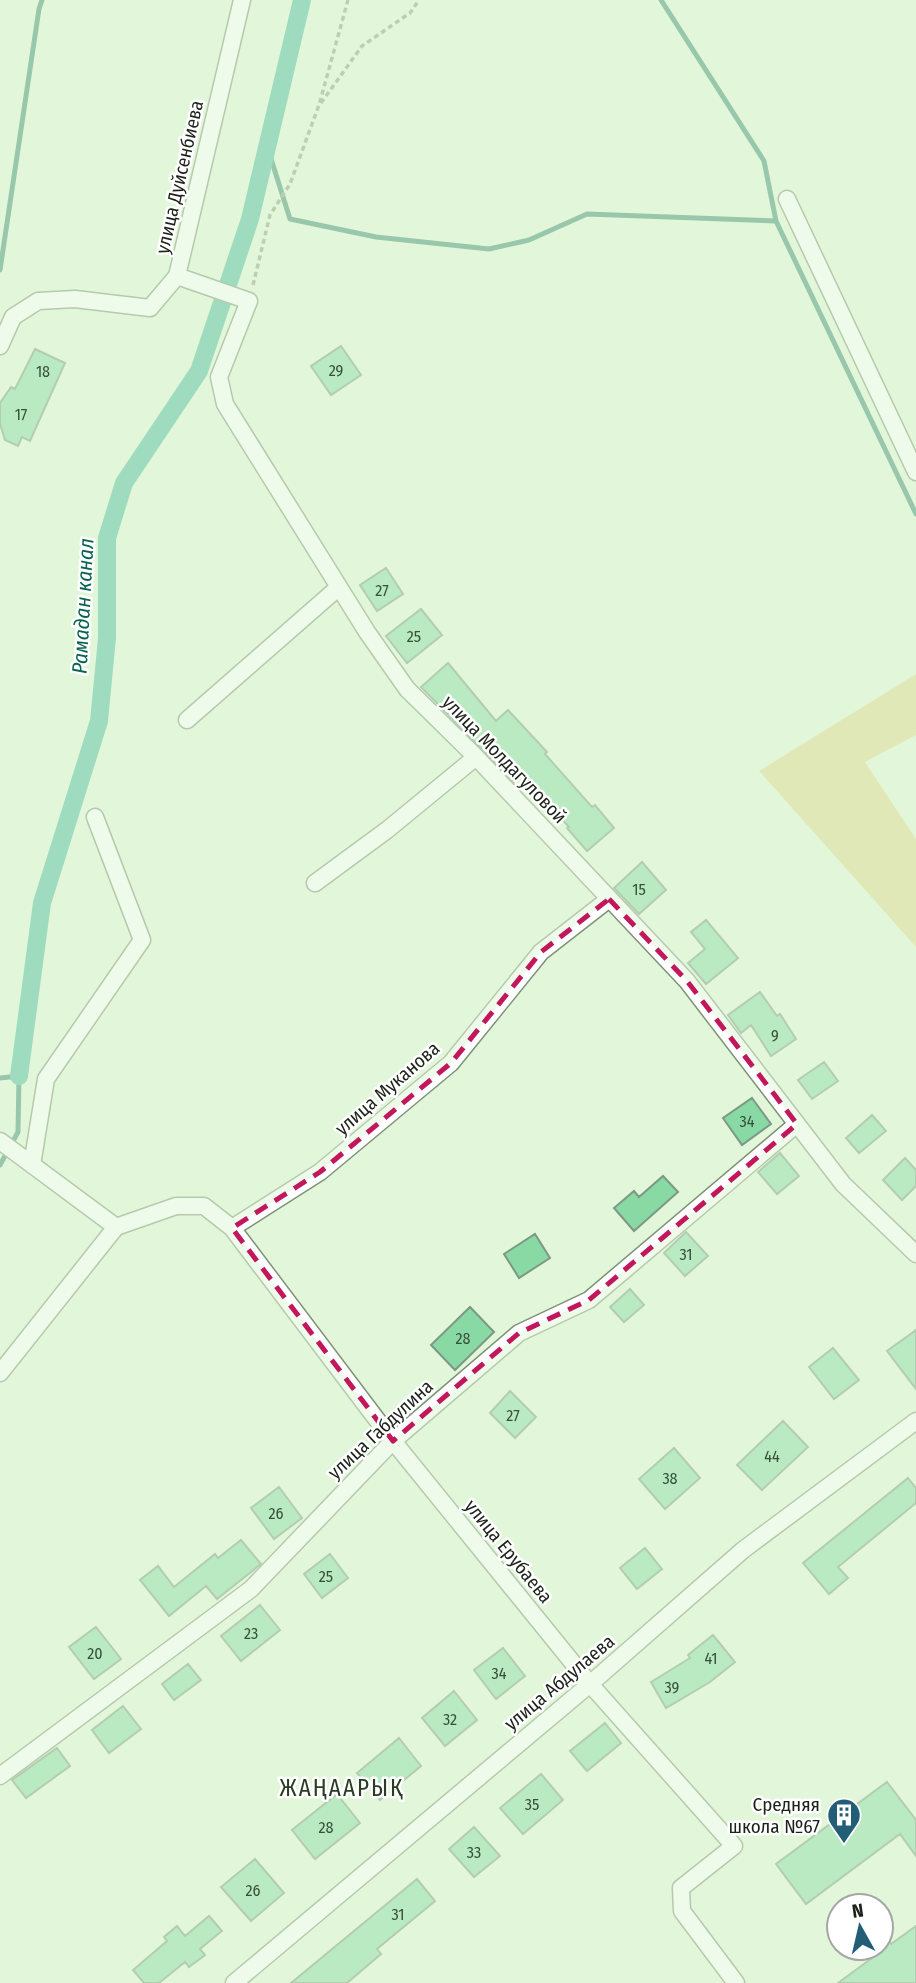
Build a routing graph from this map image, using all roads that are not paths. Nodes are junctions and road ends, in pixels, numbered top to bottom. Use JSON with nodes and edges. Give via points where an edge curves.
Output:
{"nodes":[{"id":1,"x":242,"y":0,"type":"edge"},
{"id":2,"x":787,"y":199,"type":"dead end"},
{"id":3,"x":177,"y":276,"type":"junction"},
{"id":4,"x":6,"y":313,"type":"edge"},
{"id":5,"x":0,"y":346,"type":"edge"},
{"id":6,"x":916,"y":472,"type":"edge"},
{"id":7,"x":339,"y":587,"type":"junction"},
{"id":8,"x":187,"y":720,"type":"dead end"},
{"id":9,"x":476,"y":757,"type":"junction"},
{"id":10,"x":95,"y":817,"type":"dead end"},
{"id":11,"x":315,"y":883,"type":"dead end"},
{"id":12,"x":610,"y":899,"type":"junction"},
{"id":13,"x":797,"y":1124,"type":"junction"},
{"id":14,"x":0,"y":1141,"type":"edge"},
{"id":15,"x":32,"y":1165,"type":"junction"},
{"id":16,"x":116,"y":1227,"type":"junction"},
{"id":17,"x":232,"y":1228,"type":"junction"},
{"id":18,"x":916,"y":1254,"type":"edge"},
{"id":19,"x":0,"y":1373,"type":"edge"},
{"id":20,"x":916,"y":1421,"type":"edge"},
{"id":21,"x":394,"y":1441,"type":"junction"},
{"id":22,"x":590,"y":1684,"type":"junction"},
{"id":23,"x":0,"y":1776,"type":"edge"},
{"id":24,"x":234,"y":1983,"type":"edge"},
{"id":25,"x":736,"y":1983,"type":"edge"}],
"edges":[{"from":1,"to":3,"type":"street","name":"улица Дуйсенбиева"},
{"from":2,"to":6,"type":"street"},
{"from":3,"to":4,"type":"street","name":"улица Дуйсенбиева","via":[[150,308],[75,299],[38,301]]},
{"from":3,"to":7,"type":"street","name":"улица Молдагуловой","via":[[249,301],[219,377],[225,404]]},
{"from":4,"to":5,"type":"street","name":"улица Дуйсенбиева"},
{"from":7,"to":8,"type":"street"},
{"from":7,"to":9,"type":"street","name":"улица Молдагуловой","via":[[407,690]]},
{"from":9,"to":11,"type":"street"},
{"from":9,"to":12,"type":"street","name":"улица Молдагуловой"},
{"from":10,"to":15,"type":"street","via":[[142,940],[46,1079]]},
{"from":12,"to":13,"type":"street","name":"улица Молдагуловой","via":[[687,981]]},
{"from":12,"to":17,"type":"street","name":"улица Муканова","via":[[541,952],[451,1063],[320,1172]]},
{"from":13,"to":18,"type":"street","name":"улица Молдагуловой","via":[[843,1184]]},
{"from":13,"to":21,"type":"street","name":"улица Габдулина","via":[[589,1300],[519,1333]]},
{"from":14,"to":15,"type":"street"},
{"from":15,"to":16,"type":"street"},
{"from":16,"to":17,"type":"street","name":"улица Ерубаева","via":[[176,1206],[204,1206]]},
{"from":16,"to":19,"type":"street"},
{"from":17,"to":21,"type":"street","name":"улица Ерубаева"},
{"from":20,"to":22,"type":"street","name":"улица Абдулаева","via":[[743,1550]]},
{"from":21,"to":22,"type":"street","name":"улица Ерубаева"},
{"from":21,"to":23,"type":"street","name":"улица Габдулина","via":[[251,1589]]},
{"from":22,"to":24,"type":"street","name":"улица Абдулаева"},
{"from":22,"to":25,"type":"street","name":"улица Ерубаева","via":[[734,1846],[681,1888],[682,1911]]}]}
